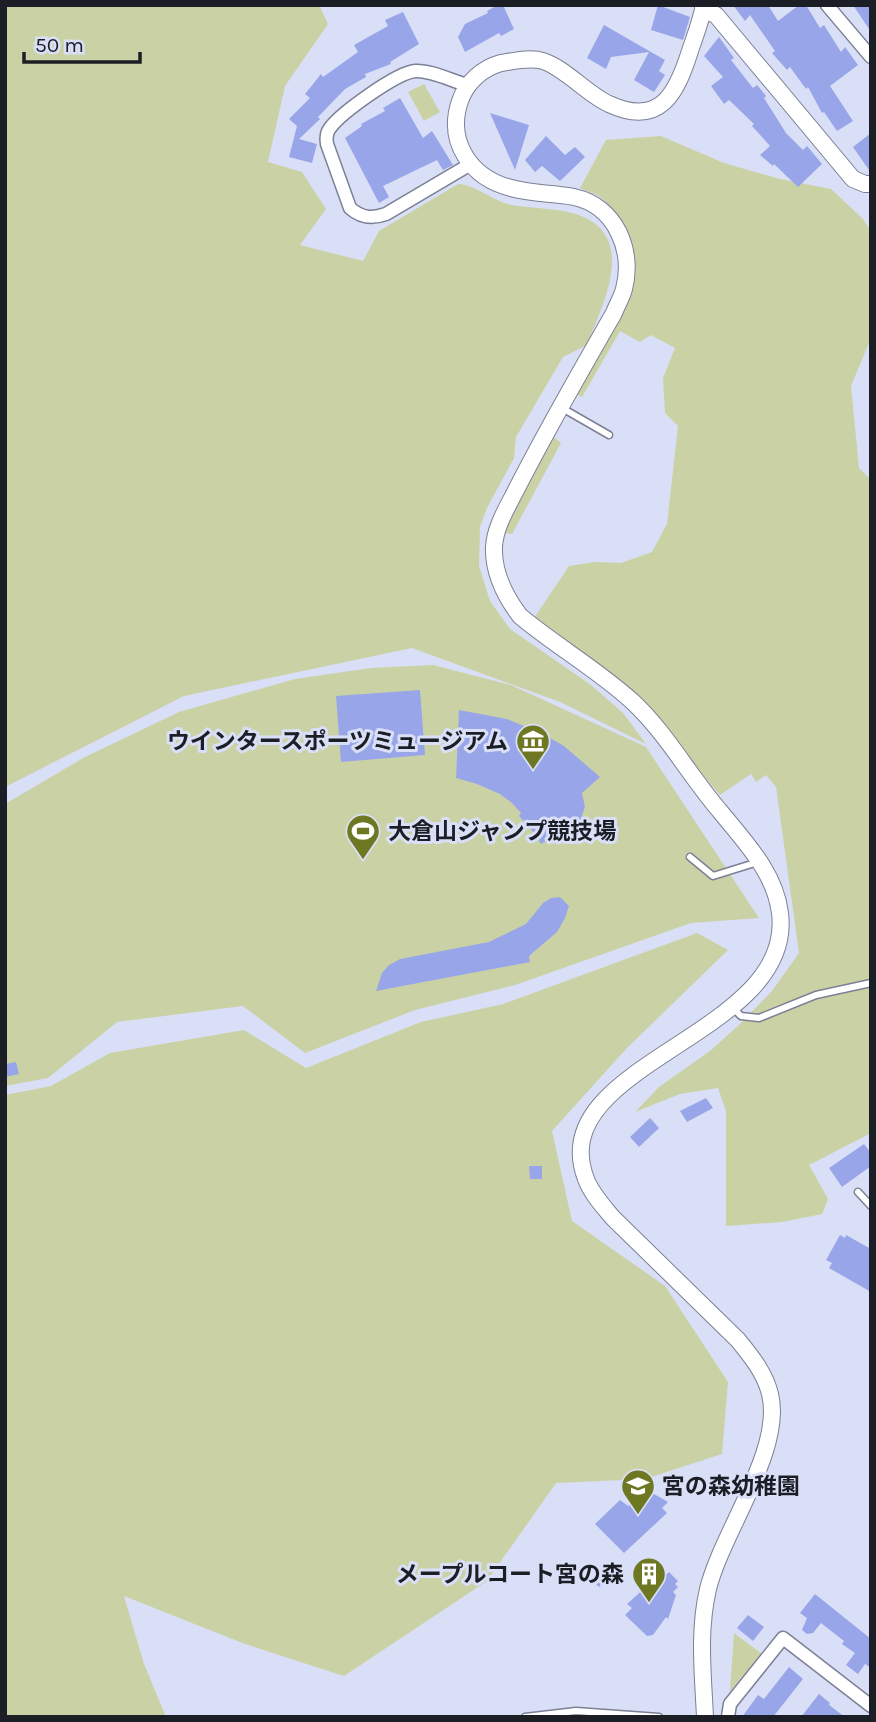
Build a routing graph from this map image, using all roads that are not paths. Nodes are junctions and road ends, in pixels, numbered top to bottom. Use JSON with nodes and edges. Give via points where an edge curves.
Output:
{"nodes":[{"id":1,"x":828,"y":5,"type":"edge"},
{"id":2,"x":704,"y":8,"type":"edge"},
{"id":3,"x":871,"y":57,"type":"edge"},
{"id":4,"x":467,"y":85,"type":"junction"},
{"id":5,"x":469,"y":165,"type":"junction"},
{"id":6,"x":871,"y":184,"type":"edge"},
{"id":7,"x":560,"y":407,"type":"junction"},
{"id":8,"x":609,"y":435,"type":"dead end"},
{"id":9,"x":690,"y":857,"type":"dead end"},
{"id":10,"x":760,"y":862,"type":"junction"},
{"id":11,"x":871,"y":983,"type":"edge"},
{"id":12,"x":732,"y":1007,"type":"junction"},
{"id":13,"x":858,"y":1192,"type":"dead end"},
{"id":14,"x":871,"y":1206,"type":"edge"},
{"id":15,"x":871,"y":1706,"type":"edge"},
{"id":16,"x":525,"y":1717,"type":"edge"},
{"id":17,"x":659,"y":1717,"type":"edge"},
{"id":18,"x":705,"y":1717,"type":"edge"},
{"id":19,"x":728,"y":1717,"type":"edge"}],
"edges":[{"from":1,"to":3,"type":"street"},
{"from":2,"to":4,"type":"street","via":[[674,92],[648,110],[631,111],[609,104],[543,61],[496,65]]},
{"from":2,"to":6,"type":"street","via":[[716,15],[853,179]]},
{"from":4,"to":5,"type":"street","via":[[456,113],[456,131],[459,149]]},
{"from":4,"to":5,"type":"street","via":[[421,71],[409,72],[350,107],[326,135],[350,208],[366,217],[386,214]]},
{"from":5,"to":7,"type":"street","via":[[490,181],[512,188],[577,198],[606,213],[621,237],[627,255],[624,289]]},
{"from":7,"to":8,"type":"lane"},
{"from":7,"to":10,"type":"street","via":[[499,527],[494,544],[504,591],[520,616],[634,703]]},
{"from":9,"to":10,"type":"lane","via":[[713,876]]},
{"from":10,"to":12,"type":"street","via":[[776,896],[778,946],[758,983]]},
{"from":11,"to":12,"type":"lane","via":[[817,995],[759,1018],[741,1016]]},
{"from":12,"to":18,"type":"street","via":[[603,1101],[584,1131],[580,1148],[581,1166],[598,1199],[738,1340],[770,1393],[772,1429],[708,1588],[701,1629]]},
{"from":13,"to":14,"type":"lane"},
{"from":15,"to":19,"type":"street","via":[[783,1638],[730,1704]]},
{"from":16,"to":17,"type":"lane","via":[[576,1711]]}]}
